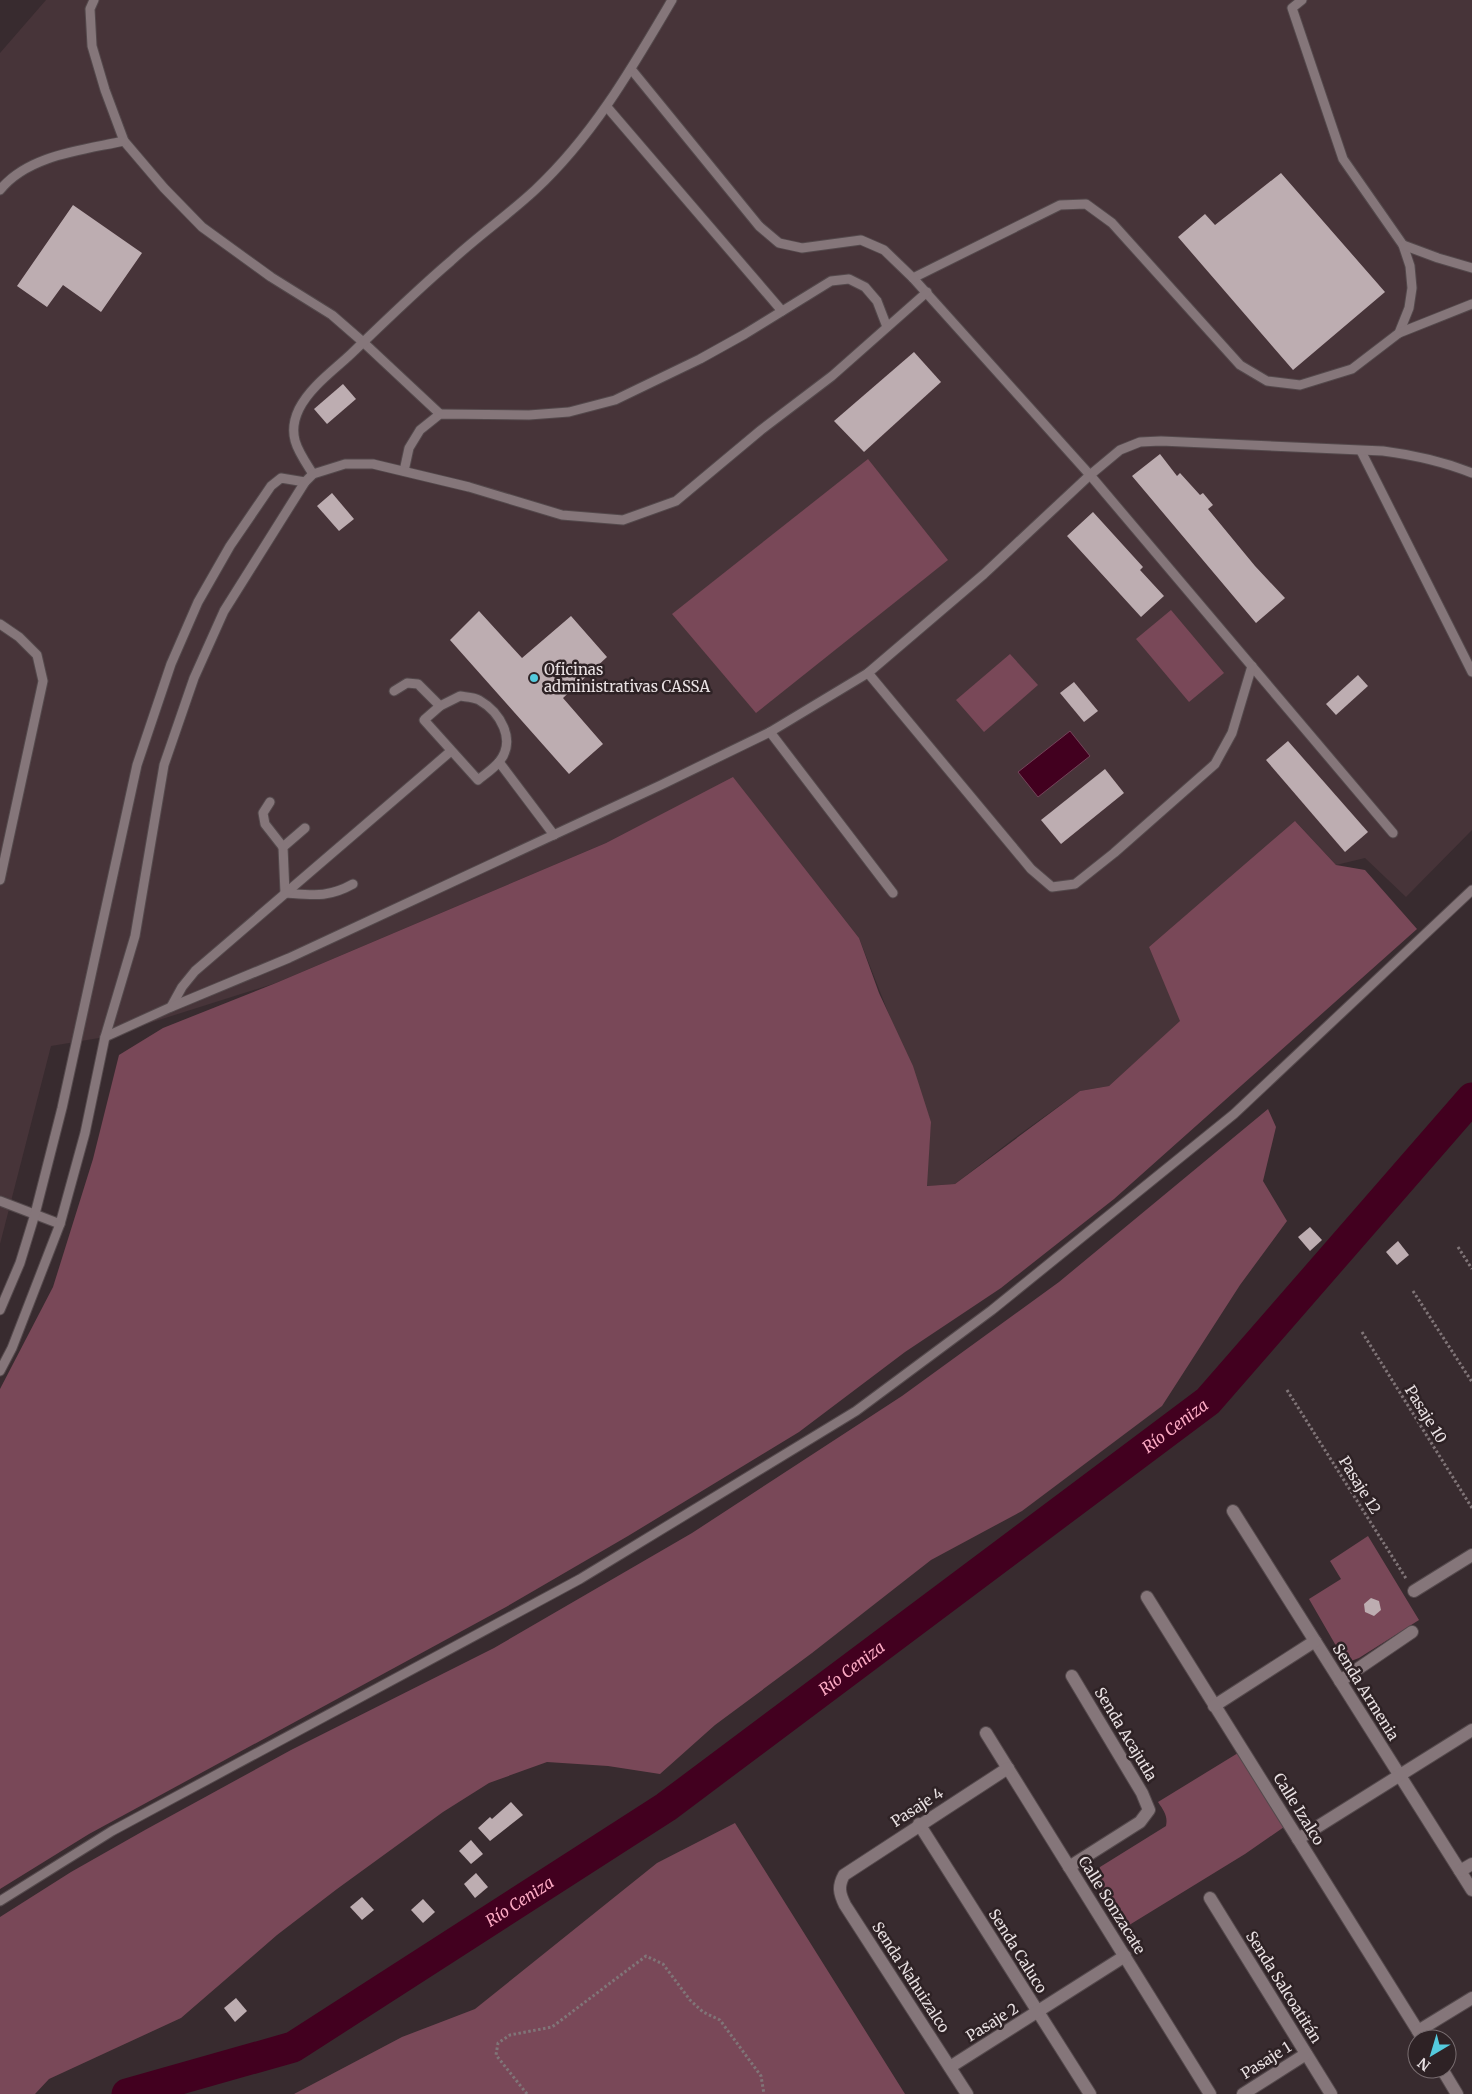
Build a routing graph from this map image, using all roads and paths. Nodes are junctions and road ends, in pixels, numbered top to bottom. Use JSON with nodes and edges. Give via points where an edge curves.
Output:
{"nodes":[{"id":1,"x":94,"y":0,"type":"edge"},
{"id":2,"x":672,"y":0,"type":"edge"},
{"id":3,"x":1286,"y":0,"type":"edge"},
{"id":4,"x":1302,"y":0,"type":"edge"},
{"id":5,"x":1292,"y":8,"type":"junction"},
{"id":6,"x":631,"y":69,"type":"junction"},
{"id":7,"x":607,"y":107,"type":"junction"},
{"id":8,"x":124,"y":141,"type":"junction"},
{"id":9,"x":0,"y":190,"type":"edge"},
{"id":10,"x":1404,"y":245,"type":"junction"},
{"id":11,"x":1472,"y":268,"type":"edge"},
{"id":12,"x":914,"y":278,"type":"junction"},
{"id":13,"x":927,"y":292,"type":"junction"},
{"id":14,"x":1472,"y":304,"type":"edge"},
{"id":15,"x":782,"y":311,"type":"junction"},
{"id":16,"x":887,"y":327,"type":"junction"},
{"id":17,"x":1399,"y":333,"type":"junction"},
{"id":18,"x":364,"y":342,"type":"junction"},
{"id":19,"x":440,"y":414,"type":"junction"},
{"id":20,"x":1361,"y":451,"type":"junction"},
{"id":21,"x":404,"y":471,"type":"junction"},
{"id":22,"x":1472,"y":473,"type":"edge"},
{"id":23,"x":313,"y":474,"type":"junction"},
{"id":24,"x":1090,"y":475,"type":"junction"},
{"id":25,"x":305,"y":482,"type":"junction"},
{"id":26,"x":0,"y":624,"type":"edge"},
{"id":27,"x":1252,"y":666,"type":"junction"},
{"id":28,"x":1472,"y":672,"type":"edge"},
{"id":29,"x":868,"y":673,"type":"junction"},
{"id":30,"x":394,"y":691,"type":"dead end"},
{"id":31,"x":440,"y":706,"type":"junction"},
{"id":32,"x":770,"y":732,"type":"junction"},
{"id":33,"x":451,"y":751,"type":"junction"},
{"id":34,"x":500,"y":762,"type":"junction"},
{"id":35,"x":270,"y":802,"type":"dead end"},
{"id":36,"x":305,"y":828,"type":"dead end"},
{"id":37,"x":1393,"y":833,"type":"dead end"},
{"id":38,"x":554,"y":834,"type":"junction"},
{"id":39,"x":283,"y":847,"type":"junction"},
{"id":40,"x":0,"y":880,"type":"edge"},
{"id":41,"x":353,"y":884,"type":"dead end"},
{"id":42,"x":1472,"y":890,"type":"edge"},
{"id":43,"x":893,"y":893,"type":"dead end"},
{"id":44,"x":285,"y":894,"type":"junction"},
{"id":45,"x":172,"y":1007,"type":"junction"},
{"id":46,"x":105,"y":1037,"type":"junction"},
{"id":47,"x":0,"y":1201,"type":"edge"},
{"id":48,"x":34,"y":1214,"type":"junction"},
{"id":49,"x":60,"y":1224,"type":"junction"},
{"id":50,"x":1458,"y":1248,"type":"dead end"},
{"id":51,"x":1472,"y":1269,"type":"edge"},
{"id":52,"x":1413,"y":1291,"type":"dead end"},
{"id":53,"x":0,"y":1310,"type":"edge"},
{"id":54,"x":1362,"y":1332,"type":"dead end"},
{"id":55,"x":0,"y":1371,"type":"edge"},
{"id":56,"x":1472,"y":1382,"type":"edge"},
{"id":57,"x":1288,"y":1390,"type":"dead end"},
{"id":58,"x":1472,"y":1508,"type":"edge"},
{"id":59,"x":1233,"y":1511,"type":"dead end"},
{"id":60,"x":1472,"y":1556,"type":"edge"},
{"id":61,"x":1414,"y":1591,"type":"joint"},
{"id":62,"x":1147,"y":1597,"type":"dead end"},
{"id":63,"x":1412,"y":1632,"type":"dead end"},
{"id":64,"x":1315,"y":1641,"type":"junction"},
{"id":65,"x":1072,"y":1676,"type":"dead end"},
{"id":66,"x":1340,"y":1681,"type":"junction"},
{"id":67,"x":1214,"y":1706,"type":"junction"},
{"id":68,"x":1472,"y":1730,"type":"edge"},
{"id":69,"x":986,"y":1733,"type":"dead end"},
{"id":70,"x":1008,"y":1768,"type":"junction"},
{"id":71,"x":1400,"y":1776,"type":"junction"},
{"id":72,"x":919,"y":1824,"type":"junction"},
{"id":73,"x":1298,"y":1840,"type":"junction"},
{"id":74,"x":1472,"y":1864,"type":"edge"},
{"id":75,"x":1069,"y":1867,"type":"junction"},
{"id":76,"x":1460,"y":1871,"type":"junction"},
{"id":77,"x":844,"y":1875,"type":"joint"},
{"id":78,"x":1472,"y":1890,"type":"edge"},
{"id":79,"x":1210,"y":1898,"type":"dead end"},
{"id":80,"x":0,"y":1902,"type":"edge"},
{"id":81,"x":1125,"y":1956,"type":"junction"},
{"id":82,"x":1472,"y":1998,"type":"edge"},
{"id":83,"x":1038,"y":2013,"type":"junction"},
{"id":84,"x":1417,"y":2029,"type":"edge"},
{"id":85,"x":1429,"y":2029,"type":"edge"},
{"id":86,"x":1306,"y":2054,"type":"junction"},
{"id":87,"x":950,"y":2067,"type":"junction"},
{"id":88,"x":1448,"y":2079,"type":"edge"},
{"id":89,"x":527,"y":2094,"type":"edge"},
{"id":90,"x":764,"y":2094,"type":"edge"},
{"id":91,"x":967,"y":2094,"type":"edge"},
{"id":92,"x":1090,"y":2094,"type":"edge"},
{"id":93,"x":1210,"y":2094,"type":"edge"},
{"id":94,"x":1243,"y":2094,"type":"edge"},
{"id":95,"x":1331,"y":2094,"type":"edge"},
{"id":96,"x":1458,"y":2094,"type":"edge"}],
"edges":[{"from":1,"to":8,"type":"lane","via":[[90,9],[92,46]]},
{"from":2,"to":6,"type":"lane"},
{"from":3,"to":5,"type":"lane"},
{"from":4,"to":5,"type":"lane"},
{"from":5,"to":10,"type":"lane","via":[[1343,159]]},
{"from":6,"to":7,"type":"lane"},
{"from":6,"to":12,"type":"lane","via":[[759,226],[779,243],[802,248],[861,240],[884,250]]},
{"from":7,"to":15,"type":"lane"},
{"from":7,"to":18,"type":"lane","via":[[568,157],[535,190],[450,261]]},
{"from":8,"to":9,"type":"lane","via":[[59,155],[26,168]]},
{"from":8,"to":18,"type":"lane","via":[[202,227],[332,315]]},
{"from":10,"to":11,"type":"lane"},
{"from":10,"to":17,"type":"lane","via":[[1412,288],[1409,308]]},
{"from":12,"to":13,"type":"lane"},
{"from":12,"to":17,"type":"lane","via":[[1060,205],[1086,204],[1112,223],[1240,365],[1267,381],[1300,385],[1352,369]]},
{"from":13,"to":16,"type":"lane"},
{"from":13,"to":24,"type":"lane"},
{"from":14,"to":17,"type":"lane"},
{"from":15,"to":16,"type":"lane","via":[[831,281],[849,279],[865,287],[877,301]]},
{"from":15,"to":19,"type":"lane","via":[[700,359],[615,400],[569,412]]},
{"from":16,"to":21,"type":"lane","via":[[832,376],[676,501],[623,520],[562,515]]},
{"from":18,"to":19,"type":"lane"},
{"from":18,"to":23,"type":"lane","via":[[313,390],[292,427],[296,448]]},
{"from":19,"to":21,"type":"lane","via":[[420,430],[409,448]]},
{"from":20,"to":22,"type":"lane","via":[[1418,455]]},
{"from":20,"to":24,"type":"lane","via":[[1140,442],[1120,450]]},
{"from":20,"to":28,"type":"lane"},
{"from":21,"to":23,"type":"lane","via":[[373,464],[345,464]]},
{"from":23,"to":25,"type":"lane"},
{"from":24,"to":27,"type":"lane"},
{"from":24,"to":29,"type":"lane","via":[[984,574]]},
{"from":25,"to":46,"type":"lane","via":[[224,611],[194,678],[164,765],[134,936]]},
{"from":25,"to":48,"type":"lane","via":[[281,478],[270,486],[198,602],[171,664],[137,765],[62,1108]]},
{"from":26,"to":40,"type":"lane","via":[[37,655],[43,681]]},
{"from":27,"to":29,"type":"lane","via":[[1232,733],[1214,764],[1075,884],[1052,888],[1031,869]]},
{"from":27,"to":37,"type":"lane"},
{"from":29,"to":32,"type":"lane"},
{"from":30,"to":31,"type":"lane","via":[[407,683],[418,684]]},
{"from":31,"to":33,"type":"lane","via":[[424,720]]},
{"from":31,"to":34,"type":"lane","via":[[460,696],[477,699],[493,711],[505,727],[506,746]]},
{"from":32,"to":38,"type":"lane"},
{"from":32,"to":43,"type":"lane"},
{"from":33,"to":34,"type":"lane","via":[[478,780]]},
{"from":33,"to":44,"type":"lane"},
{"from":34,"to":38,"type":"lane"},
{"from":35,"to":39,"type":"lane","via":[[263,813],[265,824]]},
{"from":36,"to":39,"type":"lane"},
{"from":38,"to":45,"type":"lane","via":[[289,958]]},
{"from":39,"to":44,"type":"lane"},
{"from":41,"to":44,"type":"lane","via":[[338,892],[318,896]]},
{"from":42,"to":80,"type":"lane","via":[[1234,1114],[992,1310],[856,1411],[580,1579],[112,1831]]},
{"from":44,"to":45,"type":"lane","via":[[195,971]]},
{"from":45,"to":46,"type":"lane"},
{"from":46,"to":49,"type":"lane","via":[[85,1133]]},
{"from":47,"to":48,"type":"lane"},
{"from":48,"to":49,"type":"lane"},
{"from":48,"to":53,"type":"lane","via":[[20,1262]]},
{"from":49,"to":55,"type":"lane"},
{"from":50,"to":51,"type":"path"},
{"from":52,"to":56,"type":"path"},
{"from":54,"to":58,"type":"path","name":"Pasaje 10"},
{"from":57,"to":61,"type":"path","name":"Pasaje 12"},
{"from":59,"to":64,"type":"street","name":"Senda Armenia"},
{"from":60,"to":61,"type":"street"},
{"from":62,"to":67,"type":"street","name":"Calle Izalco"},
{"from":63,"to":66,"type":"street"},
{"from":64,"to":66,"type":"street","name":"Senda Armenia"},
{"from":64,"to":67,"type":"street"},
{"from":65,"to":75,"type":"street","name":"Senda Acajutla","via":[[1149,1810],[1140,1822]]},
{"from":66,"to":71,"type":"street","name":"Senda Armenia"},
{"from":67,"to":73,"type":"street","name":"Calle Izalco"},
{"from":68,"to":71,"type":"street"},
{"from":69,"to":70,"type":"street","name":"Calle Sonzacate"},
{"from":70,"to":72,"type":"street","name":"Pasaje 4"},
{"from":70,"to":75,"type":"street","name":"Calle Sonzacate"},
{"from":71,"to":73,"type":"street"},
{"from":71,"to":76,"type":"street","name":"Senda Armenia"},
{"from":72,"to":77,"type":"street","name":"Pasaje 4"},
{"from":72,"to":83,"type":"street","name":"Senda Caluco"},
{"from":73,"to":84,"type":"street","name":"Calle Izalco"},
{"from":74,"to":76,"type":"street"},
{"from":75,"to":81,"type":"street","name":"Calle Sonzacate"},
{"from":76,"to":78,"type":"street","name":"Senda Armenia"},
{"from":77,"to":87,"type":"street","name":"Senda Nahuizalco","via":[[839,1883],[845,1905]]},
{"from":79,"to":86,"type":"street","name":"Senda Salcoatitán"},
{"from":81,"to":83,"type":"street","name":"Pasaje 2"},
{"from":81,"to":93,"type":"street","name":"Calle Sonzacate"},
{"from":82,"to":85,"type":"street"},
{"from":83,"to":87,"type":"street","name":"Pasaje 2"},
{"from":83,"to":92,"type":"street","name":"Senda Caluco"},
{"from":86,"to":94,"type":"street","name":"Pasaje 1"},
{"from":86,"to":95,"type":"street","name":"Senda Salcoatitán"},
{"from":87,"to":91,"type":"street","name":"Senda Nahuizalco"},
{"from":88,"to":96,"type":"street"},
{"from":89,"to":90,"type":"path","via":[[496,2056],[498,2043],[510,2035],[552,2026],[646,1956],[663,1964],[702,2012],[720,2020],[761,2076]]}]}
